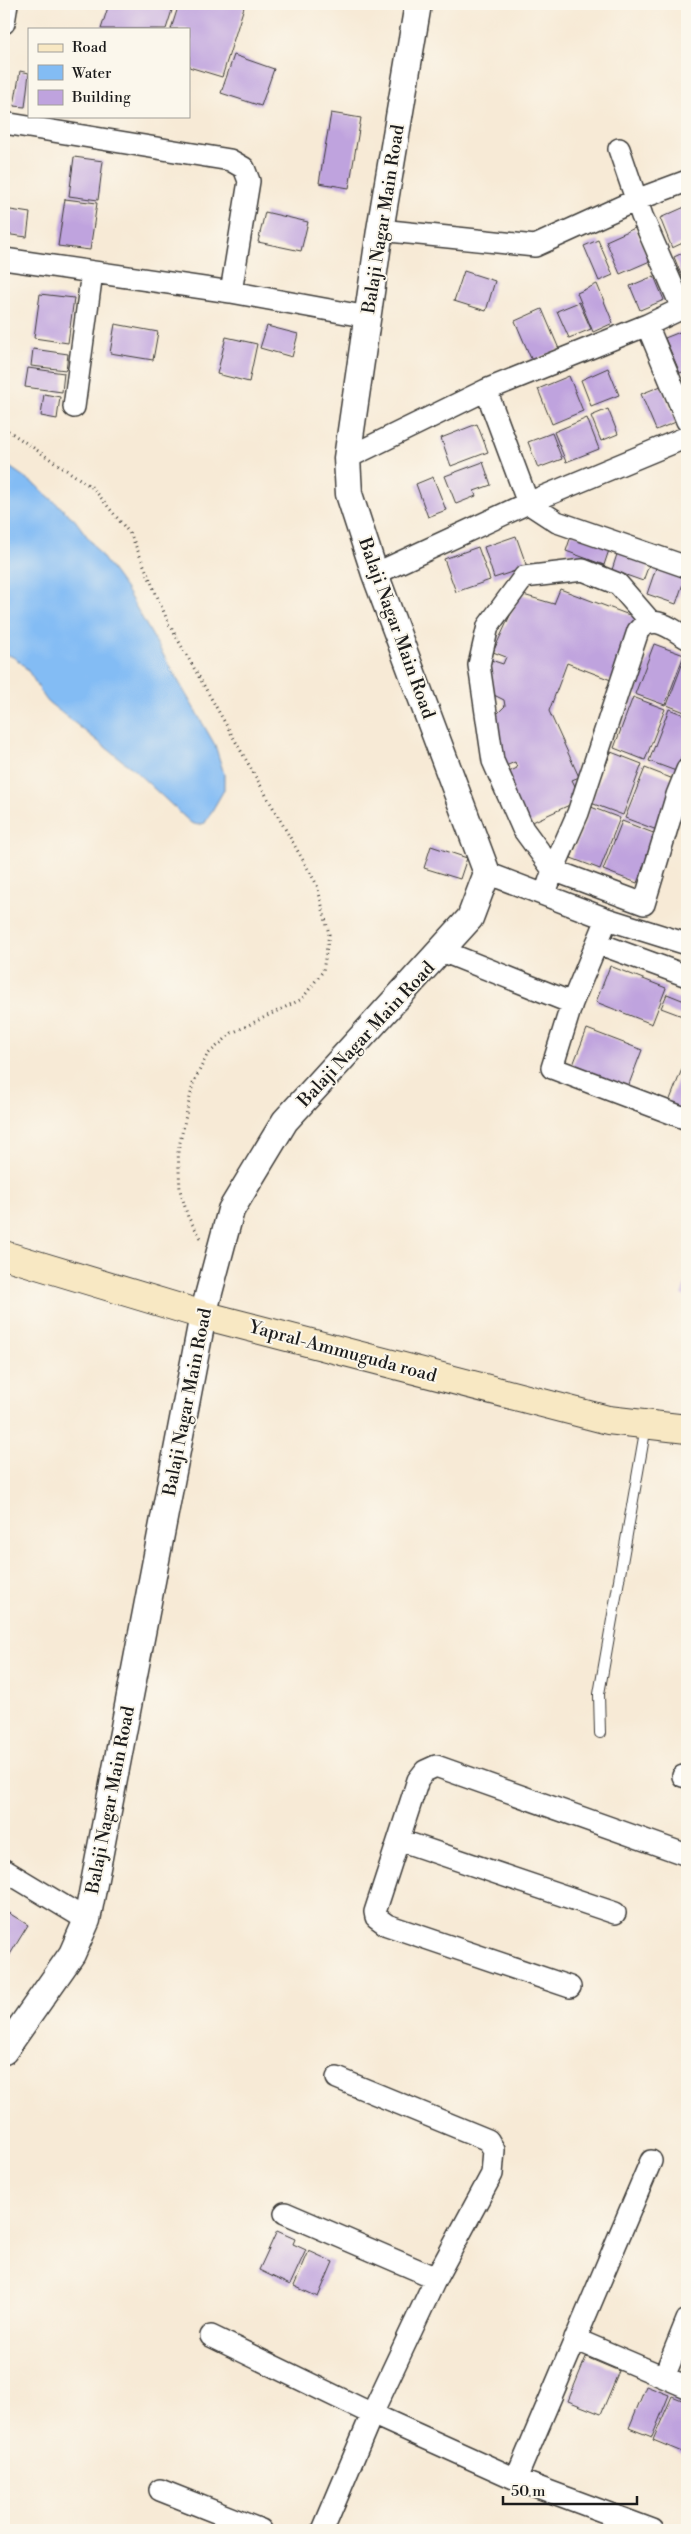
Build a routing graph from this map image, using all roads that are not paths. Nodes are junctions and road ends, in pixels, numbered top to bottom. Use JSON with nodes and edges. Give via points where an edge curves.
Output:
{"nodes":[{"id":1,"x":7,"y":4,"type":"edge"},
{"id":2,"x":418,"y":4,"type":"edge"},
{"id":3,"x":4,"y":23,"type":"edge"},
{"id":4,"x":4,"y":123,"type":"edge"},
{"id":5,"x":619,"y":150,"type":"dead end"},
{"id":6,"x":687,"y":181,"type":"edge"},
{"id":7,"x":636,"y":200,"type":"junction"},
{"id":8,"x":380,"y":230,"type":"junction"},
{"id":9,"x":4,"y":259,"type":"edge"},
{"id":10,"x":92,"y":272,"type":"junction"},
{"id":11,"x":231,"y":292,"type":"junction"},
{"id":12,"x":685,"y":307,"type":"edge"},
{"id":13,"x":368,"y":317,"type":"junction"},
{"id":14,"x":648,"y":325,"type":"junction"},
{"id":15,"x":486,"y":390,"type":"junction"},
{"id":16,"x":74,"y":407,"type":"dead end"},
{"id":17,"x":687,"y":421,"type":"edge"},
{"id":18,"x":687,"y":437,"type":"edge"},
{"id":19,"x":347,"y":458,"type":"junction"},
{"id":20,"x":528,"y":503,"type":"junction"},
{"id":21,"x":687,"y":567,"type":"edge"},
{"id":22,"x":375,"y":574,"type":"junction"},
{"id":23,"x":650,"y":621,"type":"junction"},
{"id":24,"x":687,"y":638,"type":"edge"},
{"id":25,"x":687,"y":770,"type":"edge"},
{"id":26,"x":553,"y":870,"type":"junction"},
{"id":27,"x":488,"y":873,"type":"junction"},
{"id":28,"x":544,"y":894,"type":"junction"},
{"id":29,"x":607,"y":919,"type":"junction"},
{"id":30,"x":597,"y":942,"type":"junction"},
{"id":31,"x":687,"y":944,"type":"edge"},
{"id":32,"x":442,"y":951,"type":"junction"},
{"id":33,"x":687,"y":976,"type":"edge"},
{"id":34,"x":572,"y":1003,"type":"junction"},
{"id":35,"x":687,"y":1119,"type":"edge"},
{"id":36,"x":4,"y":1255,"type":"edge"},
{"id":37,"x":204,"y":1315,"type":"junction"},
{"id":38,"x":646,"y":1425,"type":"junction"},
{"id":39,"x":687,"y":1429,"type":"edge"},
{"id":40,"x":600,"y":1733,"type":"dead end"},
{"id":41,"x":398,"y":1840,"type":"junction"},
{"id":42,"x":687,"y":1856,"type":"edge"},
{"id":43,"x":4,"y":1870,"type":"edge"},
{"id":44,"x":615,"y":1913,"type":"dead end"},
{"id":45,"x":87,"y":1920,"type":"junction"},
{"id":46,"x":570,"y":1987,"type":"dead end"},
{"id":47,"x":4,"y":2051,"type":"edge"},
{"id":48,"x":337,"y":2078,"type":"dead end"},
{"id":49,"x":651,"y":2160,"type":"dead end"},
{"id":50,"x":285,"y":2213,"type":"dead end"},
{"id":51,"x":436,"y":2278,"type":"junction"},
{"id":52,"x":687,"y":2320,"type":"edge"},
{"id":53,"x":211,"y":2336,"type":"dead end"},
{"id":54,"x":575,"y":2339,"type":"junction"},
{"id":55,"x":664,"y":2377,"type":"junction"},
{"id":56,"x":687,"y":2387,"type":"edge"},
{"id":57,"x":372,"y":2414,"type":"junction"},
{"id":58,"x":516,"y":2479,"type":"junction"},
{"id":59,"x":160,"y":2490,"type":"dead end"},
{"id":60,"x":260,"y":2530,"type":"edge"},
{"id":61,"x":323,"y":2530,"type":"edge"},
{"id":62,"x":653,"y":2530,"type":"edge"}],
"edges":[{"from":1,"to":3,"type":"street"},
{"from":2,"to":8,"type":"street","name":"Balaji Nagar Main Road"},
{"from":4,"to":11,"type":"street","via":[[230,160],[244,168],[249,181]]},
{"from":5,"to":7,"type":"street"},
{"from":6,"to":7,"type":"street"},
{"from":7,"to":8,"type":"street","via":[[535,246]]},
{"from":7,"to":12,"type":"street"},
{"from":8,"to":13,"type":"street","name":"Balaji Nagar Main Road"},
{"from":9,"to":10,"type":"street"},
{"from":10,"to":11,"type":"street"},
{"from":10,"to":16,"type":"street"},
{"from":11,"to":13,"type":"street"},
{"from":12,"to":14,"type":"street"},
{"from":13,"to":19,"type":"street","name":"Balaji Nagar Main Road"},
{"from":14,"to":15,"type":"street"},
{"from":14,"to":17,"type":"street"},
{"from":15,"to":19,"type":"street"},
{"from":15,"to":20,"type":"street"},
{"from":18,"to":20,"type":"street"},
{"from":19,"to":22,"type":"street","name":"Balaji Nagar Main Road","via":[[349,494]]},
{"from":20,"to":21,"type":"street","via":[[557,522]]},
{"from":20,"to":22,"type":"street"},
{"from":22,"to":27,"type":"street","name":"Balaji Nagar Main Road"},
{"from":23,"to":24,"type":"street","via":[[659,622]]},
{"from":23,"to":26,"type":"street","via":[[638,631],[578,813]]},
{"from":23,"to":26,"type":"street","via":[[618,584],[583,570],[524,577],[488,626],[479,664],[493,761],[522,829]]},
{"from":25,"to":26,"type":"street","via":[[644,904]]},
{"from":26,"to":28,"type":"street"},
{"from":27,"to":28,"type":"street"},
{"from":27,"to":32,"type":"street","name":"Balaji Nagar Main Road","via":[[470,918]]},
{"from":28,"to":29,"type":"street"},
{"from":29,"to":30,"type":"street"},
{"from":29,"to":31,"type":"street"},
{"from":30,"to":33,"type":"street"},
{"from":30,"to":34,"type":"street"},
{"from":32,"to":34,"type":"street"},
{"from":32,"to":37,"type":"street","name":"Balaji Nagar Main Road","via":[[285,1122],[231,1210]]},
{"from":34,"to":35,"type":"street","via":[[552,1068]]},
{"from":36,"to":37,"type":"main road","name":"Yapral-Ammuguda road"},
{"from":37,"to":38,"type":"main road","name":"Yapral-Ammuguda road","via":[[608,1420]]},
{"from":37,"to":45,"type":"street","name":"Balaji Nagar Main Road"},
{"from":38,"to":39,"type":"main road","name":"Yapral-Ammuguda road"},
{"from":38,"to":40,"type":"lane","via":[[599,1694]]},
{"from":41,"to":42,"type":"street","via":[[418,1780],[424,1771],[436,1766]]},
{"from":41,"to":44,"type":"street"},
{"from":41,"to":46,"type":"street","via":[[376,1912],[381,1922]]},
{"from":43,"to":45,"type":"street"},
{"from":45,"to":47,"type":"street","name":"Balaji Nagar Main Road","via":[[72,1954]]},
{"from":48,"to":51,"type":"street","via":[[488,2140],[494,2150],[492,2174]]},
{"from":49,"to":54,"type":"street"},
{"from":50,"to":51,"type":"street"},
{"from":51,"to":57,"type":"street"},
{"from":52,"to":55,"type":"street"},
{"from":53,"to":57,"type":"street"},
{"from":54,"to":55,"type":"street"},
{"from":54,"to":58,"type":"street"},
{"from":55,"to":56,"type":"street"},
{"from":57,"to":58,"type":"street"},
{"from":57,"to":61,"type":"street"},
{"from":58,"to":62,"type":"street"},
{"from":59,"to":60,"type":"street"}]}
